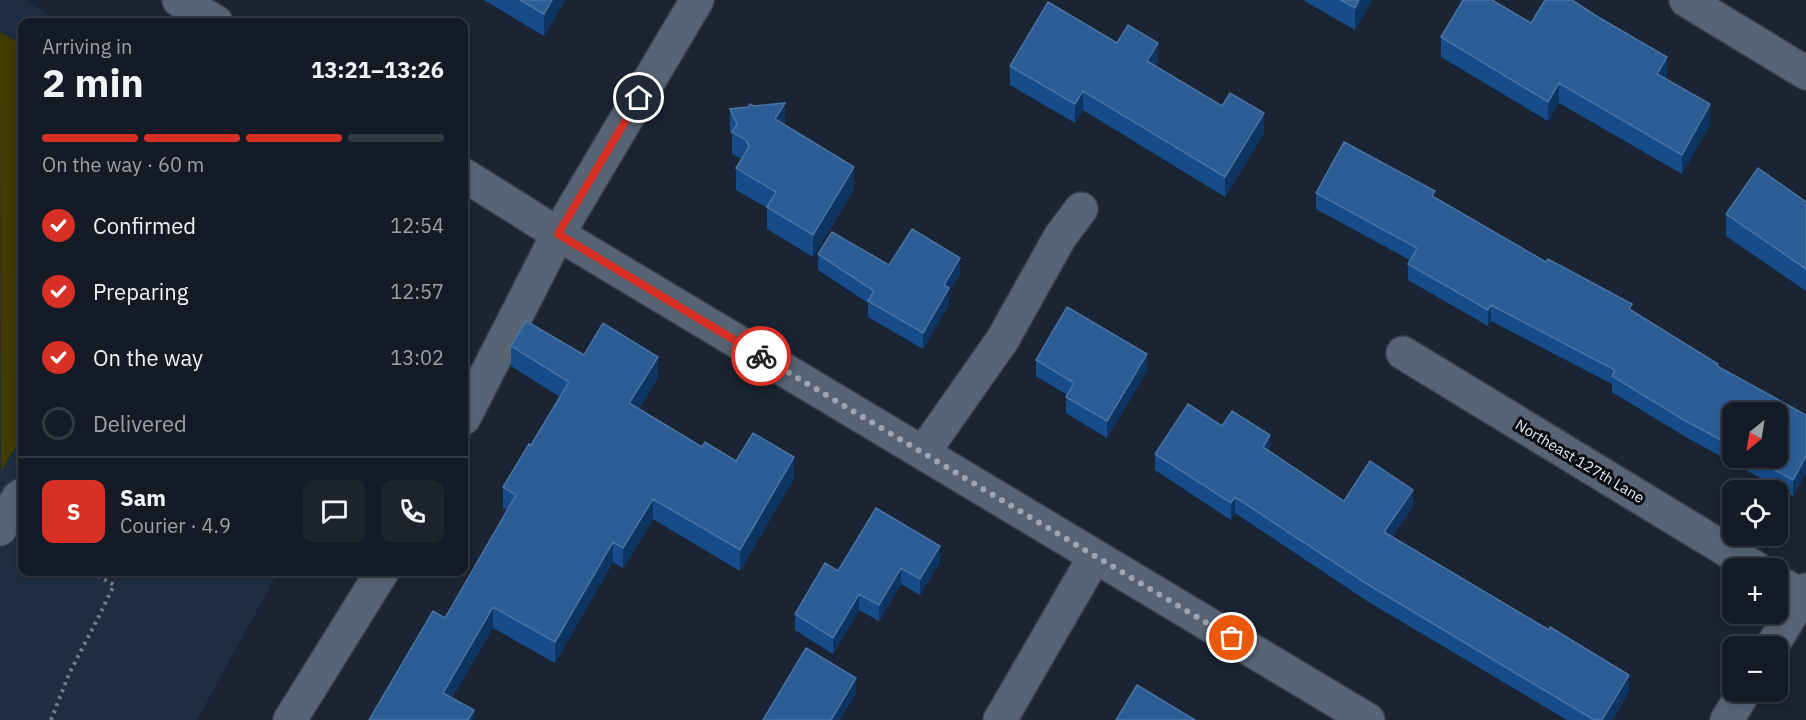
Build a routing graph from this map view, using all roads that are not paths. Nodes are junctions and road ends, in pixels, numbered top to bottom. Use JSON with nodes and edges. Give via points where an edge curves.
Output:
{"nodes":[{"id":1,"x":179,"y":0,"type":"edge"},
{"id":2,"x":697,"y":0,"type":"edge"},
{"id":3,"x":1686,"y":0,"type":"edge"},
{"id":4,"x":209,"y":18,"type":"edge"},
{"id":5,"x":1806,"y":73,"type":"edge"},
{"id":6,"x":468,"y":178,"type":"edge"},
{"id":7,"x":1081,"y":209,"type":"dead end"},
{"id":8,"x":558,"y":234,"type":"junction"},
{"id":9,"x":1403,"y":353,"type":"dead end"},
{"id":10,"x":468,"y":410,"type":"edge"},
{"id":11,"x":923,"y":453,"type":"junction"},
{"id":12,"x":18,"y":498,"type":"edge"},
{"id":13,"x":0,"y":529,"type":"edge"},
{"id":14,"x":1095,"y":556,"type":"junction"},
{"id":15,"x":1740,"y":558,"type":"edge"},
{"id":16,"x":380,"y":576,"type":"edge"},
{"id":17,"x":1795,"y":589,"type":"edge"},
{"id":18,"x":1776,"y":636,"type":"edge"},
{"id":19,"x":1738,"y":702,"type":"edge"},
{"id":20,"x":290,"y":720,"type":"edge"},
{"id":21,"x":1000,"y":720,"type":"edge"},
{"id":22,"x":1368,"y":720,"type":"edge"},
{"id":23,"x":1727,"y":720,"type":"edge"}],
"edges":[{"from":1,"to":4,"type":"street"},
{"from":2,"to":8,"type":"street"},
{"from":3,"to":5,"type":"street"},
{"from":6,"to":8,"type":"street"},
{"from":7,"to":11,"type":"street","via":[[1060,237],[1003,339]]},
{"from":8,"to":10,"type":"street"},
{"from":8,"to":11,"type":"street"},
{"from":9,"to":15,"type":"street","name":"Northeast 127th Lane"},
{"from":11,"to":14,"type":"street"},
{"from":12,"to":13,"type":"street"},
{"from":14,"to":21,"type":"street"},
{"from":14,"to":22,"type":"street"},
{"from":16,"to":20,"type":"street"},
{"from":17,"to":18,"type":"street"},
{"from":19,"to":23,"type":"street"}]}
